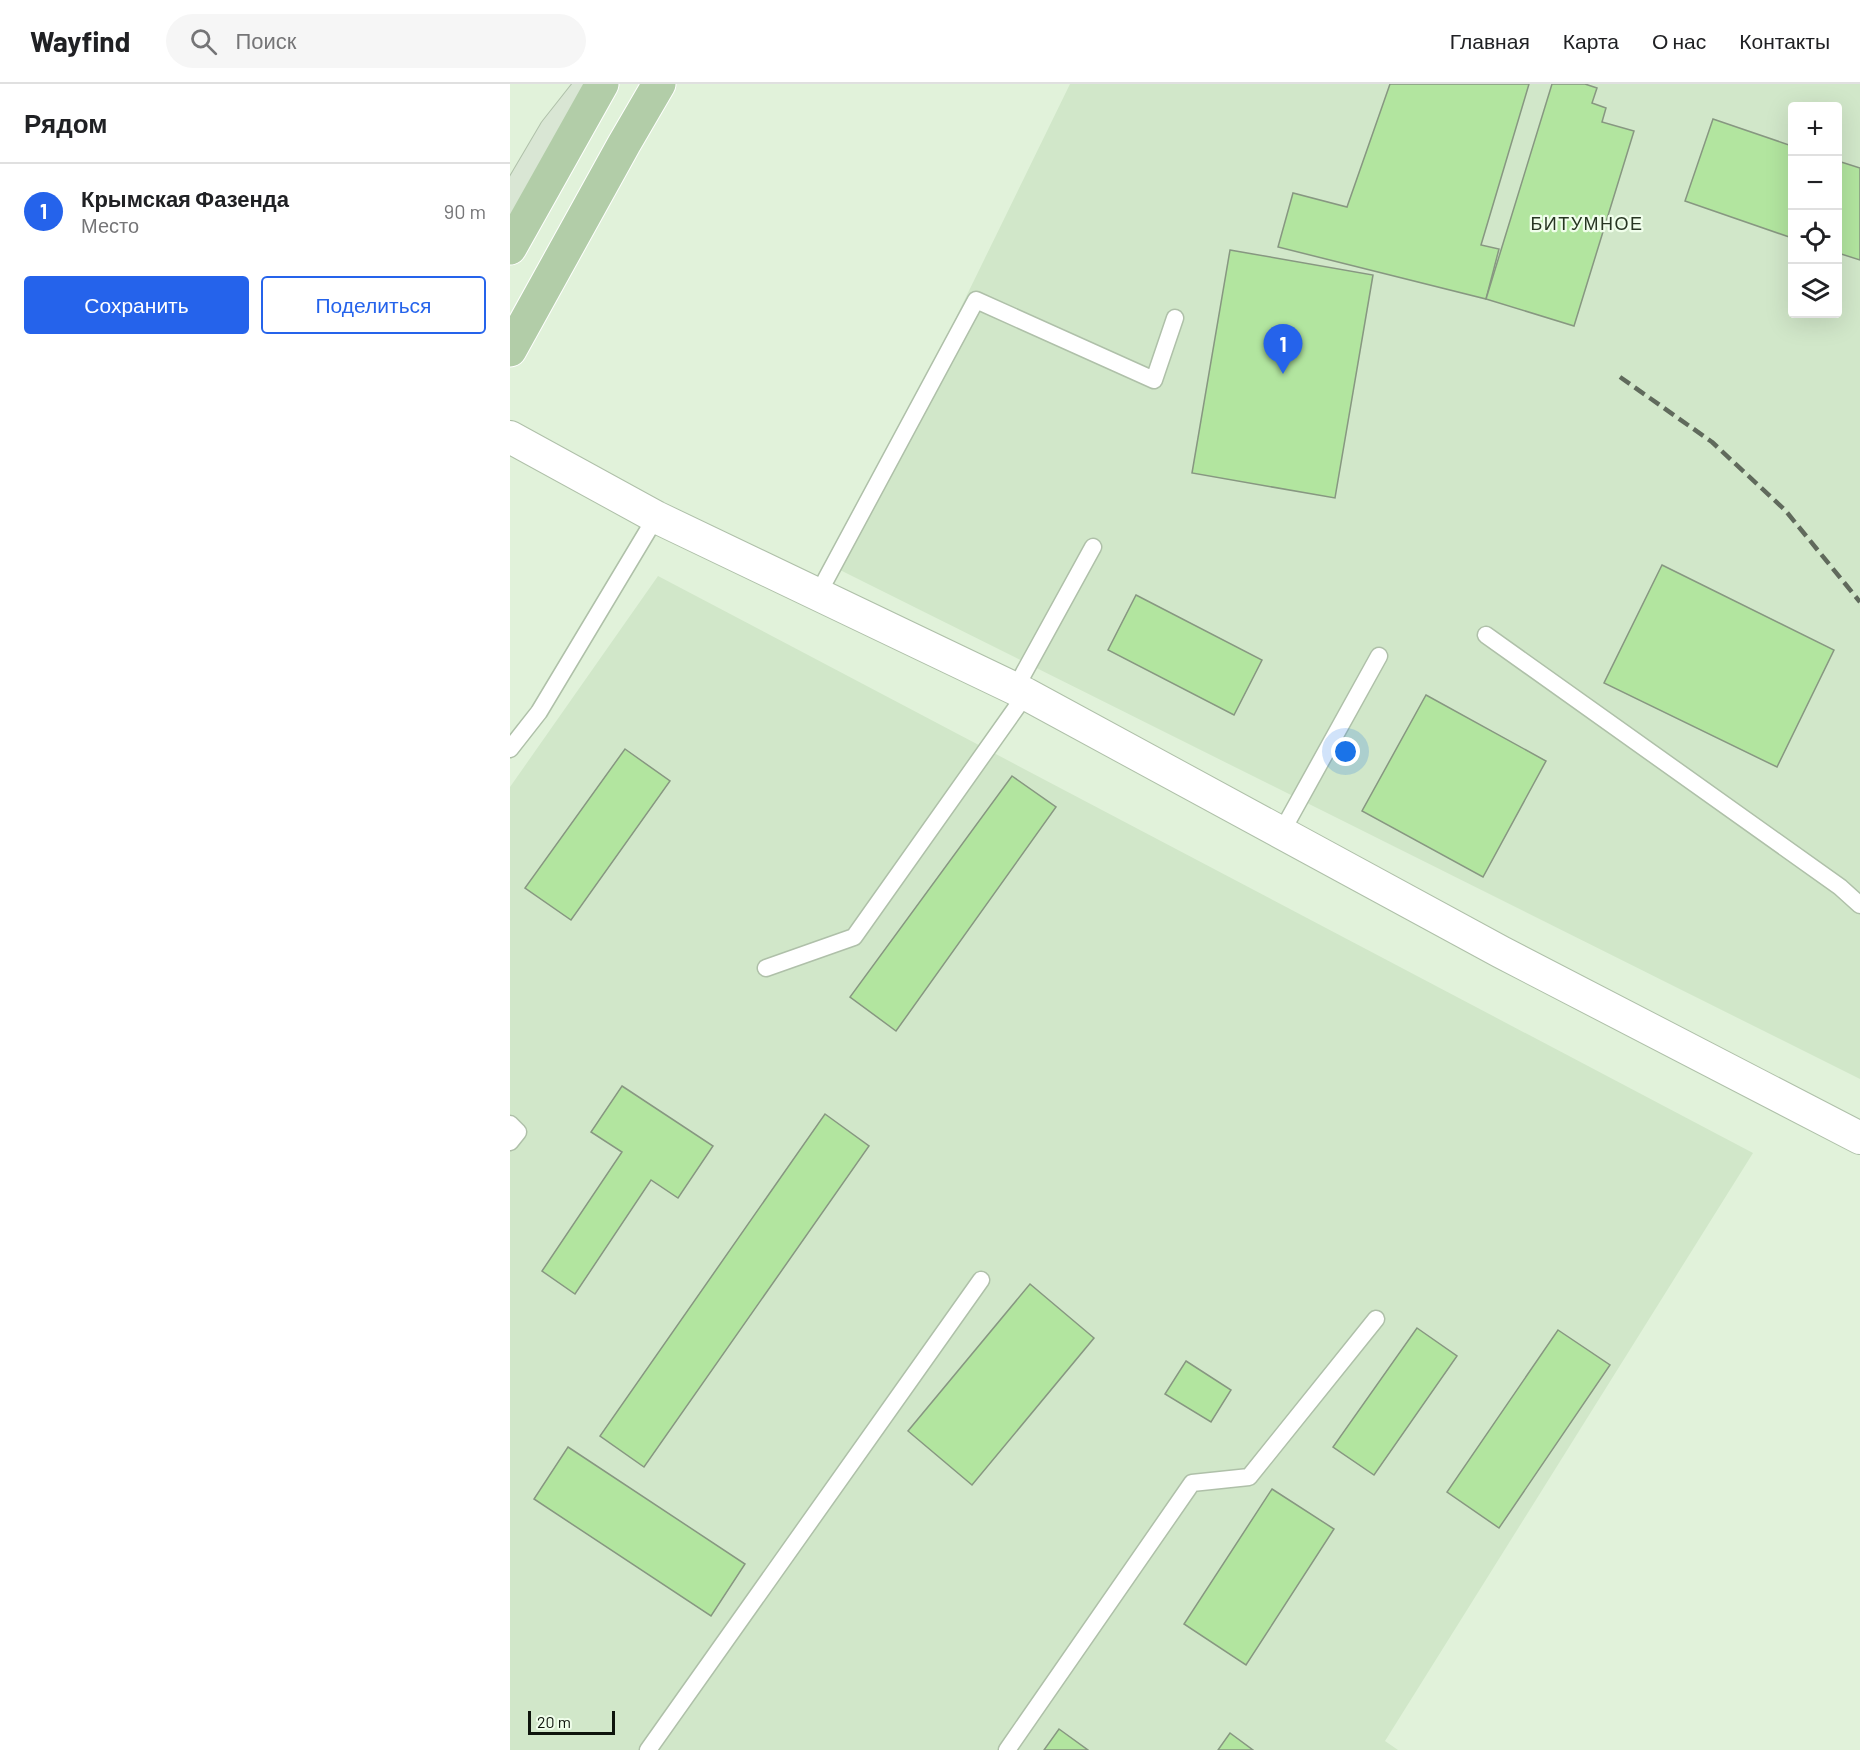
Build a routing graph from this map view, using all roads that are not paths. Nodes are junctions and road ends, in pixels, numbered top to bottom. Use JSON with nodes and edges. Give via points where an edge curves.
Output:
{"nodes":[{"id":1,"x":593,"y":84,"type":"edge"},
{"id":2,"x":602,"y":84,"type":"edge"},
{"id":3,"x":659,"y":84,"type":"edge"},
{"id":4,"x":510,"y":209,"type":"edge"},
{"id":5,"x":510,"y":248,"type":"edge"},
{"id":6,"x":1175,"y":318,"type":"dead end"},
{"id":7,"x":510,"y":350,"type":"edge"},
{"id":8,"x":510,"y":437,"type":"edge"},
{"id":9,"x":656,"y":517,"type":"junction"},
{"id":10,"x":1093,"y":548,"type":"dead end"},
{"id":11,"x":818,"y":594,"type":"junction"},
{"id":12,"x":1486,"y":634,"type":"dead end"},
{"id":13,"x":1379,"y":656,"type":"dead end"},
{"id":14,"x":1021,"y":691,"type":"junction"},
{"id":15,"x":510,"y":749,"type":"edge"},
{"id":16,"x":1281,"y":833,"type":"junction"},
{"id":17,"x":1860,"y":905,"type":"edge"},
{"id":18,"x":766,"y":968,"type":"dead end"},
{"id":19,"x":510,"y":1124,"type":"edge"},
{"id":20,"x":1860,"y":1138,"type":"edge"},
{"id":21,"x":510,"y":1142,"type":"edge"},
{"id":22,"x":981,"y":1280,"type":"dead end"},
{"id":23,"x":1376,"y":1318,"type":"dead end"},
{"id":24,"x":648,"y":1750,"type":"edge"},
{"id":25,"x":1007,"y":1750,"type":"edge"}],
"edges":[{"from":1,"to":4,"type":"street","via":[[556,131]]},
{"from":2,"to":5,"type":"main road"},
{"from":3,"to":7,"type":"main road"},
{"from":6,"to":11,"type":"lane","via":[[1154,380],[976,300]]},
{"from":8,"to":9,"type":"street"},
{"from":9,"to":11,"type":"street"},
{"from":9,"to":15,"type":"lane","via":[[539,712]]},
{"from":10,"to":14,"type":"lane"},
{"from":11,"to":14,"type":"street"},
{"from":12,"to":17,"type":"lane"},
{"from":13,"to":16,"type":"lane"},
{"from":14,"to":16,"type":"street"},
{"from":14,"to":18,"type":"lane","via":[[854,937]]},
{"from":16,"to":20,"type":"street"},
{"from":19,"to":21,"type":"lane","via":[[518,1132]]},
{"from":22,"to":24,"type":"lane"},
{"from":23,"to":25,"type":"lane","via":[[1249,1478],[1192,1483]]}]}
